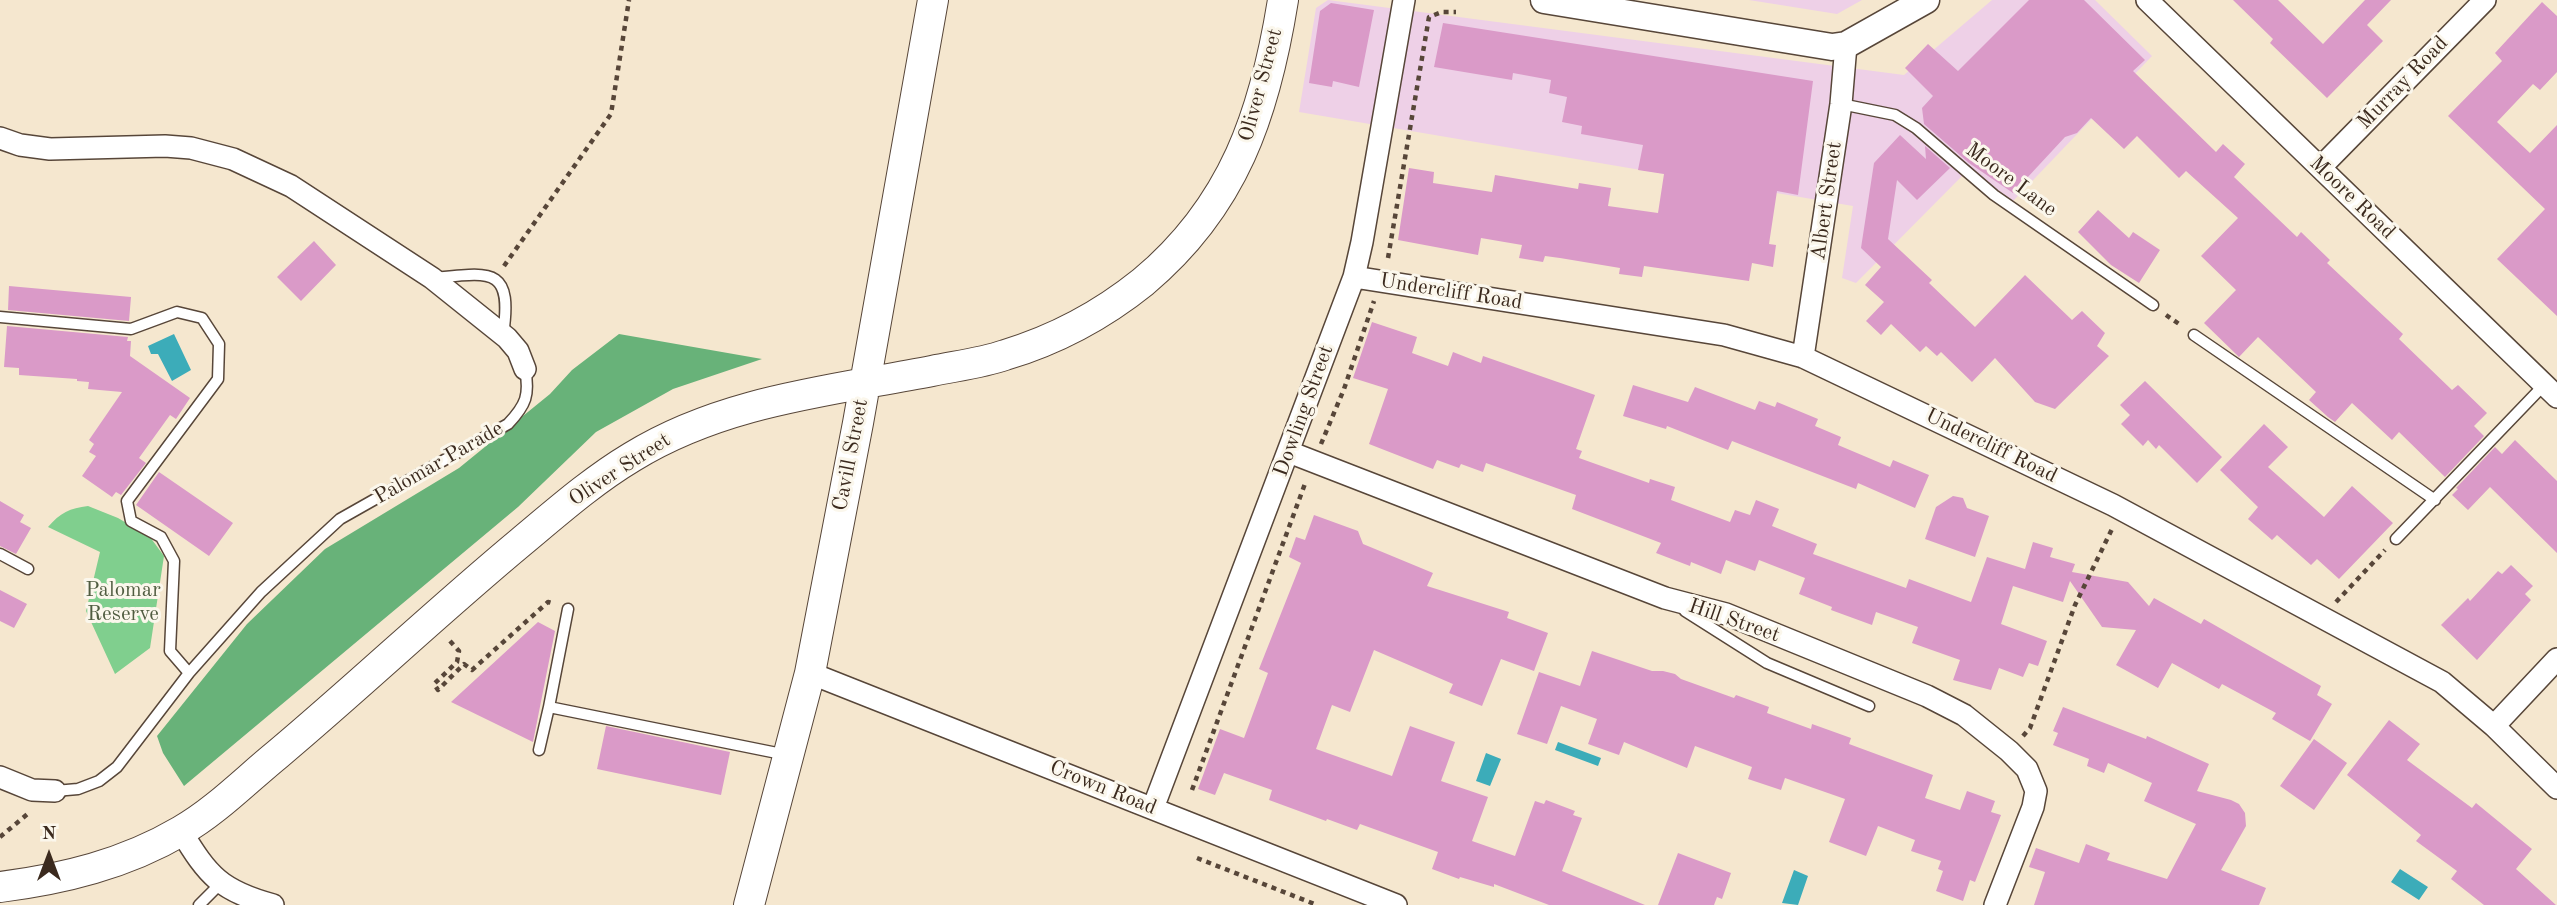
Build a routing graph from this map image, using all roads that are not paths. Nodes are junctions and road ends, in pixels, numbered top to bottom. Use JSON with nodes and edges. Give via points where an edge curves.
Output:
{"nodes":[{"id":1,"x":933,"y":0,"type":"edge"},
{"id":2,"x":1283,"y":0,"type":"edge"},
{"id":3,"x":1404,"y":0,"type":"edge"},
{"id":4,"x":1544,"y":0,"type":"edge"},
{"id":5,"x":1926,"y":0,"type":"edge"},
{"id":6,"x":2147,"y":0,"type":"edge"},
{"id":7,"x":2484,"y":0,"type":"edge"},
{"id":8,"x":1839,"y":46,"type":"junction"},
{"id":9,"x":1841,"y":104,"type":"junction"},
{"id":10,"x":0,"y":138,"type":"edge"},
{"id":11,"x":2321,"y":167,"type":"junction"},
{"id":12,"x":1354,"y":276,"type":"junction"},
{"id":13,"x":432,"y":278,"type":"junction"},
{"id":14,"x":2153,"y":305,"type":"dead end"},
{"id":15,"x":0,"y":317,"type":"edge"},
{"id":16,"x":503,"y":335,"type":"junction"},
{"id":17,"x":2193,"y":335,"type":"dead end"},
{"id":18,"x":1804,"y":357,"type":"junction"},
{"id":19,"x":525,"y":369,"type":"joint"},
{"id":20,"x":865,"y":383,"type":"junction"},
{"id":21,"x":2551,"y":391,"type":"edge"},
{"id":22,"x":1289,"y":452,"type":"junction"},
{"id":23,"x":2435,"y":500,"type":"junction"},
{"id":24,"x":2396,"y":539,"type":"road end"},
{"id":25,"x":0,"y":554,"type":"edge"},
{"id":26,"x":28,"y":569,"type":"dead end"},
{"id":27,"x":1665,"y":598,"type":"junction"},
{"id":28,"x":568,"y":609,"type":"road end"},
{"id":29,"x":2555,"y":664,"type":"edge"},
{"id":30,"x":189,"y":673,"type":"junction"},
{"id":31,"x":810,"y":673,"type":"junction"},
{"id":32,"x":1870,"y":706,"type":"dead end"},
{"id":33,"x":548,"y":707,"type":"junction"},
{"id":34,"x":2494,"y":726,"type":"junction"},
{"id":35,"x":539,"y":750,"type":"dead end"},
{"id":36,"x":788,"y":755,"type":"junction"},
{"id":37,"x":0,"y":777,"type":"edge"},
{"id":38,"x":2557,"y":788,"type":"edge"},
{"id":39,"x":55,"y":791,"type":"joint"},
{"id":40,"x":1153,"y":808,"type":"junction"},
{"id":41,"x":181,"y":831,"type":"junction"},
{"id":42,"x":220,"y":884,"type":"junction"},
{"id":43,"x":0,"y":887,"type":"edge"},
{"id":44,"x":199,"y":905,"type":"edge"},
{"id":45,"x":273,"y":905,"type":"edge"},
{"id":46,"x":749,"y":905,"type":"edge"},
{"id":47,"x":1396,"y":905,"type":"edge"},
{"id":48,"x":1995,"y":905,"type":"edge"}],
"edges":[{"from":1,"to":20,"type":"main road","name":"Cavill Street"},
{"from":2,"to":20,"type":"main road","name":"Oliver Street","via":[[1251,134],[1210,208],[1177,250],[1142,282],[1072,329],[1036,345],[1001,357]]},
{"from":3,"to":12,"type":"street","name":"Dowling Street"},
{"from":4,"to":8,"type":"street"},
{"from":5,"to":8,"type":"street"},
{"from":6,"to":11,"type":"street","name":"Moore Road"},
{"from":7,"to":11,"type":"street","name":"Murray Road"},
{"from":8,"to":9,"type":"street","name":"Albert Street"},
{"from":9,"to":14,"type":"lane","name":"Moore Lane","via":[[1895,115],[1906,122],[1994,195]]},
{"from":9,"to":18,"type":"street","name":"Albert Street"},
{"from":10,"to":13,"type":"street","name":"Palomar Parade","via":[[50,149],[165,146],[233,159],[292,186]]},
{"from":11,"to":21,"type":"street","name":"Moore Road"},
{"from":12,"to":18,"type":"street","name":"Undercliff Road","via":[[1724,335]]},
{"from":12,"to":22,"type":"street","name":"Dowling Street"},
{"from":13,"to":16,"type":"street","name":"Palomar Parade"},
{"from":13,"to":16,"type":"lane","via":[[477,274],[495,278],[504,288]]},
{"from":15,"to":30,"type":"lane","via":[[131,329],[177,312],[202,318],[219,344],[218,379],[127,501],[131,521],[162,537],[174,562],[170,651]]},
{"from":16,"to":19,"type":"street","name":"Palomar Parade","via":[[518,351]]},
{"from":17,"to":23,"type":"lane"},
{"from":18,"to":34,"type":"street","name":"Undercliff Road","via":[[2121,509],[2441,682]]},
{"from":19,"to":30,"type":"lane","name":"Palomar Parade","via":[[527,397],[508,424],[340,519],[261,592]]},
{"from":20,"to":31,"type":"main road","name":"Cavill Street"},
{"from":20,"to":41,"type":"main road","name":"Oliver Street","via":[[704,421],[669,436],[592,482],[292,742]]},
{"from":21,"to":23,"type":"lane"},
{"from":22,"to":27,"type":"street","name":"Hill Street"},
{"from":22,"to":40,"type":"street","name":"Dowling Street"},
{"from":23,"to":24,"type":"lane"},
{"from":25,"to":26,"type":"lane"},
{"from":27,"to":32,"type":"lane","via":[[1767,663]]},
{"from":27,"to":48,"type":"street","name":"Hill Street","via":[[1726,614],[1927,696],[1964,715],[2009,751],[2027,769],[2036,791]]},
{"from":28,"to":33,"type":"lane"},
{"from":29,"to":34,"type":"street"},
{"from":30,"to":39,"type":"lane","name":"Palomar Parade","via":[[117,767],[99,781]]},
{"from":31,"to":36,"type":"main road","name":"Cavill Street"},
{"from":31,"to":40,"type":"street","name":"Crown Road"},
{"from":33,"to":35,"type":"lane"},
{"from":33,"to":36,"type":"lane"},
{"from":34,"to":38,"type":"street","name":"Undercliff Road"},
{"from":36,"to":46,"type":"main road","name":"Cavill Street"},
{"from":37,"to":39,"type":"street","name":"Palomar Parade","via":[[32,790]]},
{"from":40,"to":47,"type":"street","name":"Crown Road"},
{"from":41,"to":42,"type":"street"},
{"from":41,"to":43,"type":"main road","name":"Oliver Street","via":[[110,864]]},
{"from":42,"to":44,"type":"lane"},
{"from":42,"to":45,"type":"street"}]}
